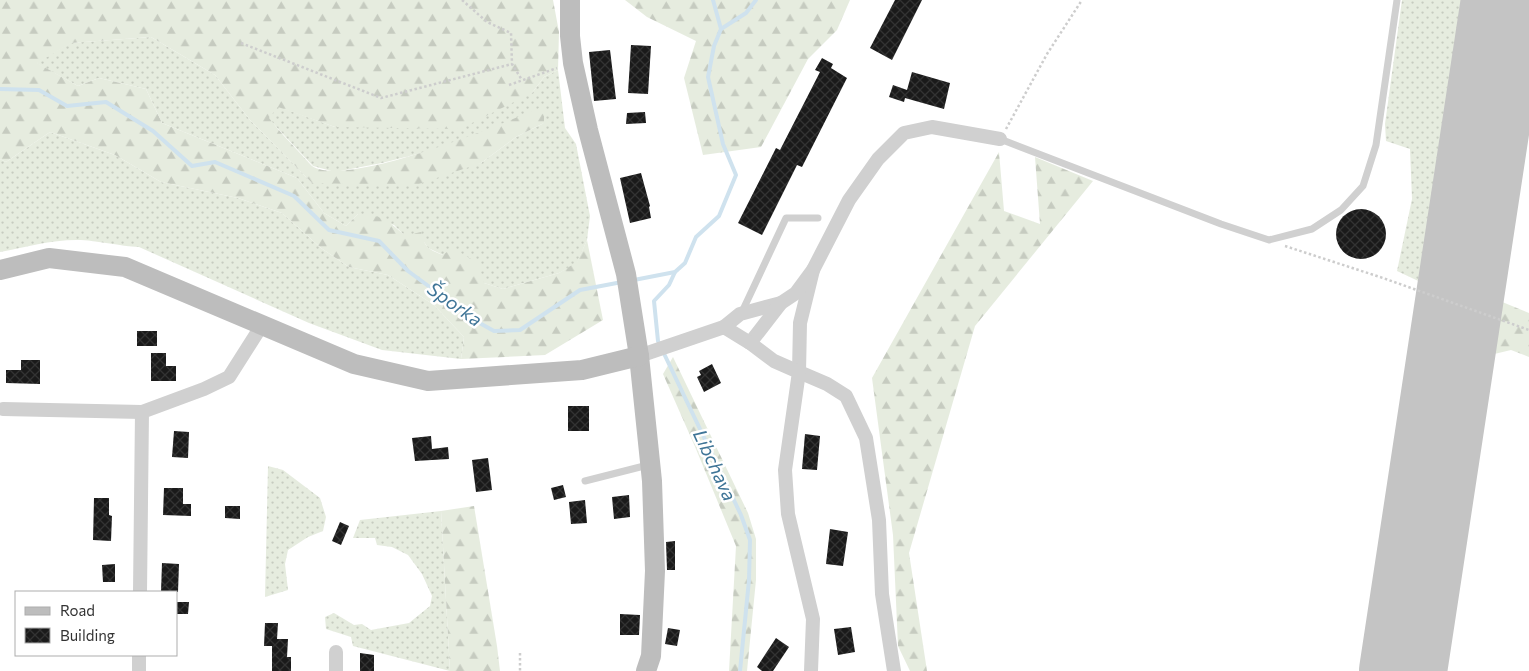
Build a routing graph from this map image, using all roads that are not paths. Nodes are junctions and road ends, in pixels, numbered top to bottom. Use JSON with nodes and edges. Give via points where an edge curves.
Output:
{"nodes":[{"id":1,"x":570,"y":0,"type":"edge"},
{"id":2,"x":1397,"y":0,"type":"edge"},
{"id":3,"x":1000,"y":139,"type":"joint"},
{"id":4,"x":818,"y":218,"type":"dead end"},
{"id":5,"x":0,"y":270,"type":"edge"},
{"id":6,"x":813,"y":270,"type":"junction"},
{"id":7,"x":781,"y":303,"type":"junction"},
{"id":8,"x":740,"y":314,"type":"junction"},
{"id":9,"x":262,"y":325,"type":"junction"},
{"id":10,"x":724,"y":327,"type":"junction"},
{"id":11,"x":750,"y":343,"type":"junction"},
{"id":12,"x":647,"y":353,"type":"junction"},
{"id":13,"x":799,"y":372,"type":"junction"},
{"id":14,"x":3,"y":409,"type":"dead end"},
{"id":15,"x":142,"y":412,"type":"junction"},
{"id":16,"x":650,"y":464,"type":"junction"},
{"id":17,"x":585,"y":482,"type":"dead end"},
{"id":18,"x":140,"y":591,"type":"edge"},
{"id":19,"x":336,"y":652,"type":"dead end"},
{"id":20,"x":139,"y":656,"type":"edge"},
{"id":21,"x":139,"y":671,"type":"edge"},
{"id":22,"x":336,"y":671,"type":"edge"},
{"id":23,"x":646,"y":671,"type":"edge"},
{"id":24,"x":811,"y":671,"type":"edge"},
{"id":25,"x":894,"y":671,"type":"edge"}],
"edges":[{"from":1,"to":12,"type":"street","via":[[573,63]]},
{"from":2,"to":3,"type":"lane","via":[[1376,145],[1363,186],[1342,210],[1312,229],[1269,240]]},
{"from":3,"to":6,"type":"street","via":[[932,127],[904,132],[878,158],[850,200]]},
{"from":4,"to":8,"type":"lane","via":[[786,218]]},
{"from":5,"to":9,"type":"street","via":[[49,258],[125,267]]},
{"from":6,"to":7,"type":"street","via":[[796,293]]},
{"from":6,"to":13,"type":"street","via":[[800,323]]},
{"from":7,"to":8,"type":"street"},
{"from":7,"to":11,"type":"street"},
{"from":8,"to":10,"type":"street"},
{"from":9,"to":12,"type":"street","via":[[354,364],[428,381],[582,370]]},
{"from":9,"to":15,"type":"street","via":[[229,377]]},
{"from":10,"to":11,"type":"street"},
{"from":10,"to":12,"type":"street"},
{"from":11,"to":13,"type":"street","via":[[774,361]]},
{"from":12,"to":16,"type":"street"},
{"from":13,"to":24,"type":"street","via":[[785,470],[788,514],[813,619]]},
{"from":13,"to":25,"type":"street","via":[[846,396],[866,438],[879,520],[882,594]]},
{"from":14,"to":15,"type":"street"},
{"from":15,"to":18,"type":"street"},
{"from":16,"to":17,"type":"lane"},
{"from":16,"to":23,"type":"street","via":[[655,571],[651,656]]},
{"from":19,"to":22,"type":"street"},
{"from":20,"to":21,"type":"street"}]}
